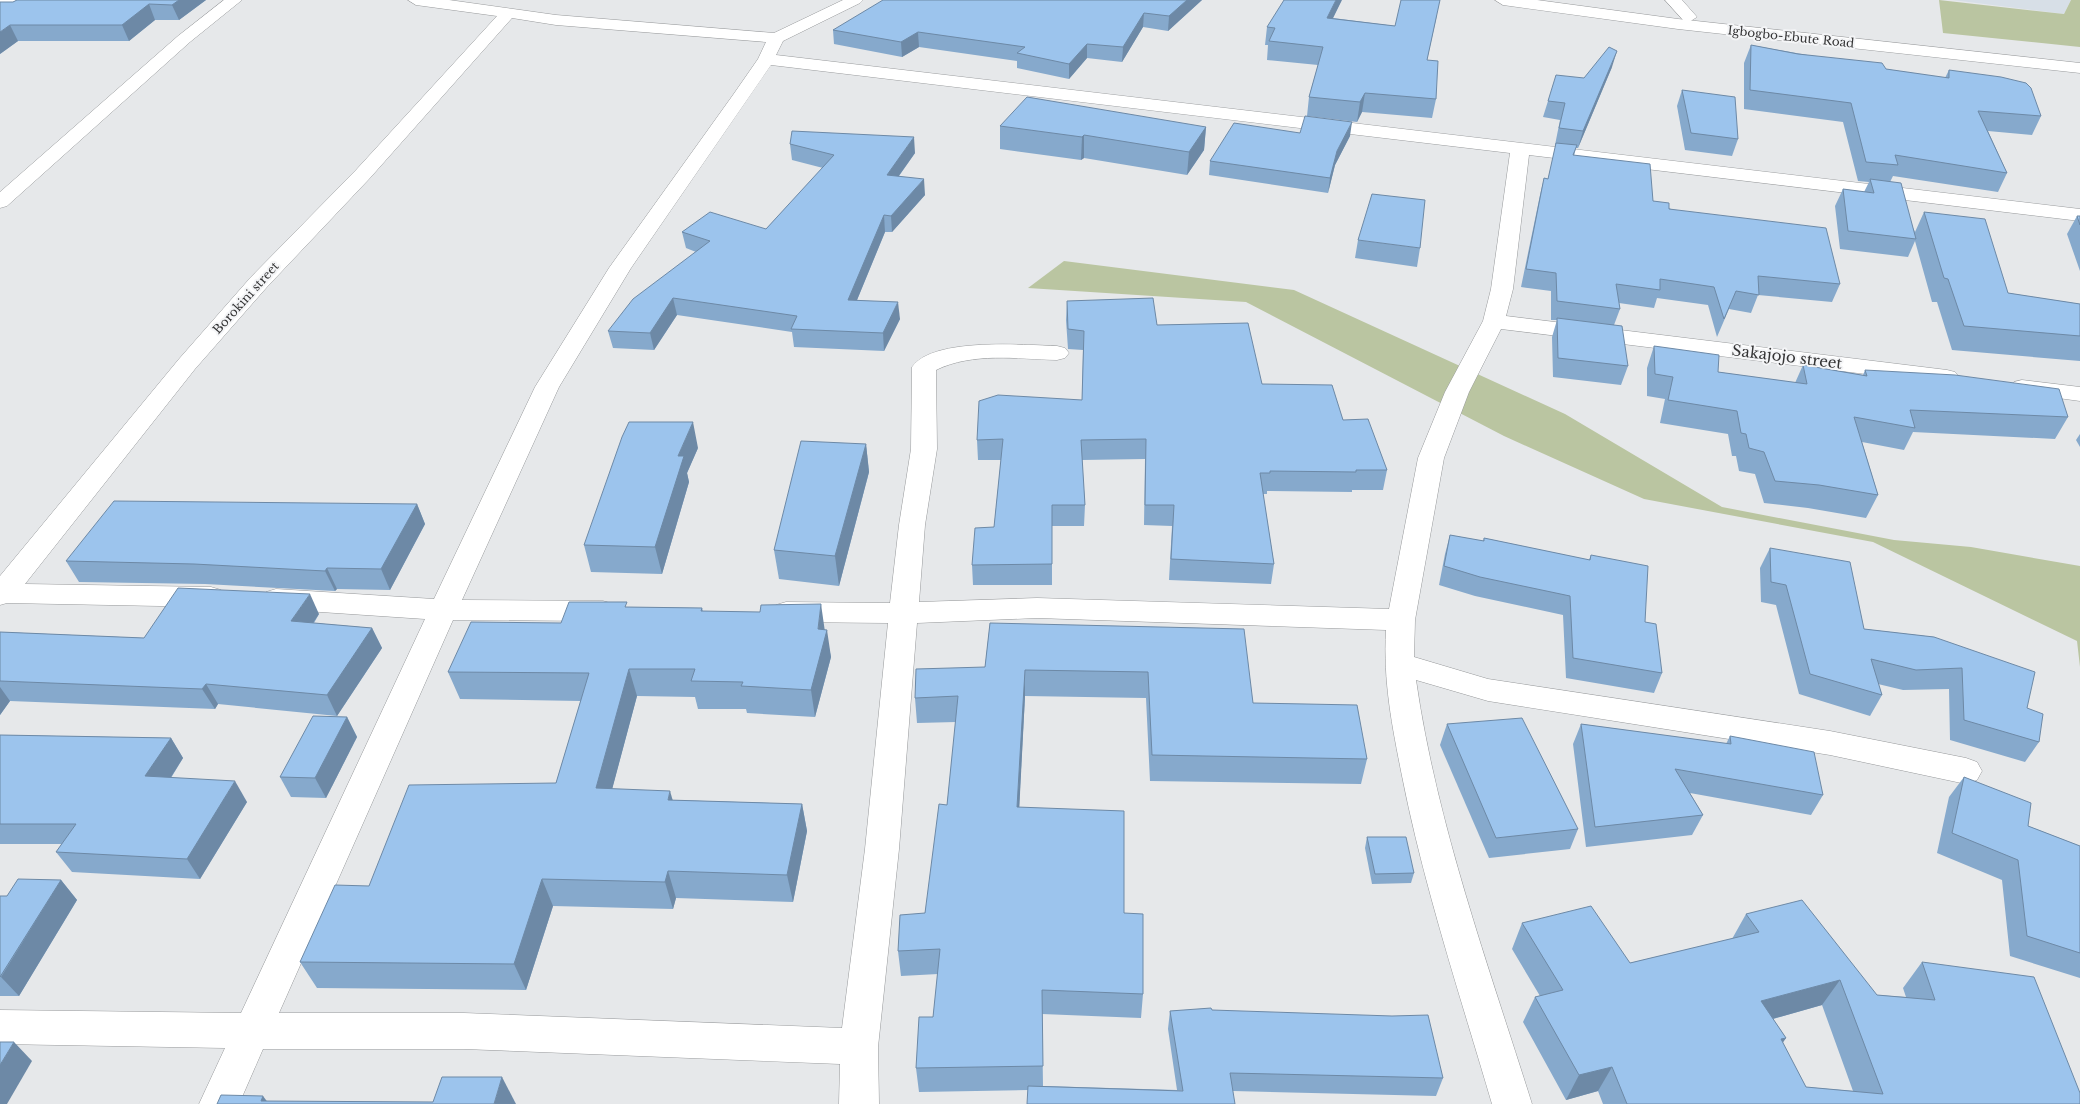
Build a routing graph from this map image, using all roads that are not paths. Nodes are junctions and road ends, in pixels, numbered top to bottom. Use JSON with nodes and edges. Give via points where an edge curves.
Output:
{"nodes":[{"id":1,"x":10,"y":0,"type":"edge"},
{"id":2,"x":234,"y":0,"type":"edge"},
{"id":3,"x":416,"y":0,"type":"edge"},
{"id":4,"x":856,"y":0,"type":"edge"},
{"id":5,"x":1503,"y":0,"type":"edge"},
{"id":6,"x":1565,"y":0,"type":"edge"},
{"id":7,"x":1673,"y":0,"type":"edge"},
{"id":8,"x":0,"y":2,"type":"edge"},
{"id":9,"x":441,"y":2,"type":"edge"},
{"id":10,"x":507,"y":15,"type":"junction"},
{"id":11,"x":1689,"y":17,"type":"junction"},
{"id":12,"x":771,"y":49,"type":"junction"},
{"id":13,"x":2080,"y":58,"type":"edge"},
{"id":14,"x":2080,"y":68,"type":"edge"},
{"id":15,"x":1520,"y":149,"type":"junction"},
{"id":16,"x":0,"y":202,"type":"edge"},
{"id":17,"x":2080,"y":215,"type":"edge"},
{"id":18,"x":1494,"y":321,"type":"junction"},
{"id":19,"x":1057,"y":353,"type":"dead end"},
{"id":20,"x":1969,"y":380,"type":"edge"},
{"id":21,"x":1998,"y":384,"type":"edge"},
{"id":22,"x":2080,"y":394,"type":"edge"},
{"id":23,"x":1,"y":593,"type":"edge"},
{"id":24,"x":444,"y":610,"type":"junction"},
{"id":25,"x":633,"y":611,"type":"edge"},
{"id":26,"x":758,"y":612,"type":"edge"},
{"id":27,"x":903,"y":614,"type":"junction"},
{"id":28,"x":1401,"y":620,"type":"junction"},
{"id":29,"x":1399,"y":664,"type":"junction"},
{"id":30,"x":1966,"y":771,"type":"dead end"},
{"id":31,"x":0,"y":1027,"type":"edge"},
{"id":32,"x":253,"y":1031,"type":"junction"},
{"id":33,"x":859,"y":1047,"type":"junction"},
{"id":34,"x":219,"y":1104,"type":"edge"},
{"id":35,"x":859,"y":1104,"type":"edge"},
{"id":36,"x":1512,"y":1104,"type":"edge"}],
"edges":[{"from":1,"to":8,"type":"street"},
{"from":2,"to":16,"type":"street","via":[[184,39]]},
{"from":3,"to":9,"type":"street"},
{"from":4,"to":12,"type":"street"},
{"from":5,"to":14,"type":"street","name":"Igbogbo-Ebute Road","via":[[1678,24]]},
{"from":6,"to":11,"type":"street","name":"Igbogbo-Ebute Road"},
{"from":7,"to":11,"type":"street"},
{"from":9,"to":10,"type":"street"},
{"from":10,"to":12,"type":"street"},
{"from":10,"to":23,"type":"street","name":"Borokini street","via":[[187,364]]},
{"from":11,"to":13,"type":"street","name":"Igbogbo-Ebute Road"},
{"from":12,"to":15,"type":"street"},
{"from":12,"to":24,"type":"street","via":[[640,238],[547,387]]},
{"from":15,"to":17,"type":"street"},
{"from":15,"to":18,"type":"street","via":[[1502,290]]},
{"from":18,"to":20,"type":"street","name":"Sakajojo street"},
{"from":18,"to":28,"type":"street","via":[[1457,392],[1431,458]]},
{"from":19,"to":27,"type":"street","via":[[963,353],[938,359],[924,368],[924,449]]},
{"from":21,"to":22,"type":"street"},
{"from":23,"to":24,"type":"street","via":[[112,593]]},
{"from":24,"to":25,"type":"street"},
{"from":24,"to":32,"type":"street","via":[[301,919]]},
{"from":26,"to":27,"type":"street"},
{"from":27,"to":28,"type":"street","via":[[1037,608]]},
{"from":27,"to":33,"type":"street","via":[[882,849]]},
{"from":28,"to":29,"type":"street"},
{"from":29,"to":30,"type":"street","via":[[1488,690],[1830,743]]},
{"from":29,"to":36,"type":"street","via":[[1406,716],[1432,840]]},
{"from":31,"to":32,"type":"street"},
{"from":32,"to":33,"type":"street","via":[[464,1031]]},
{"from":32,"to":34,"type":"street"},
{"from":33,"to":35,"type":"street"}]}
